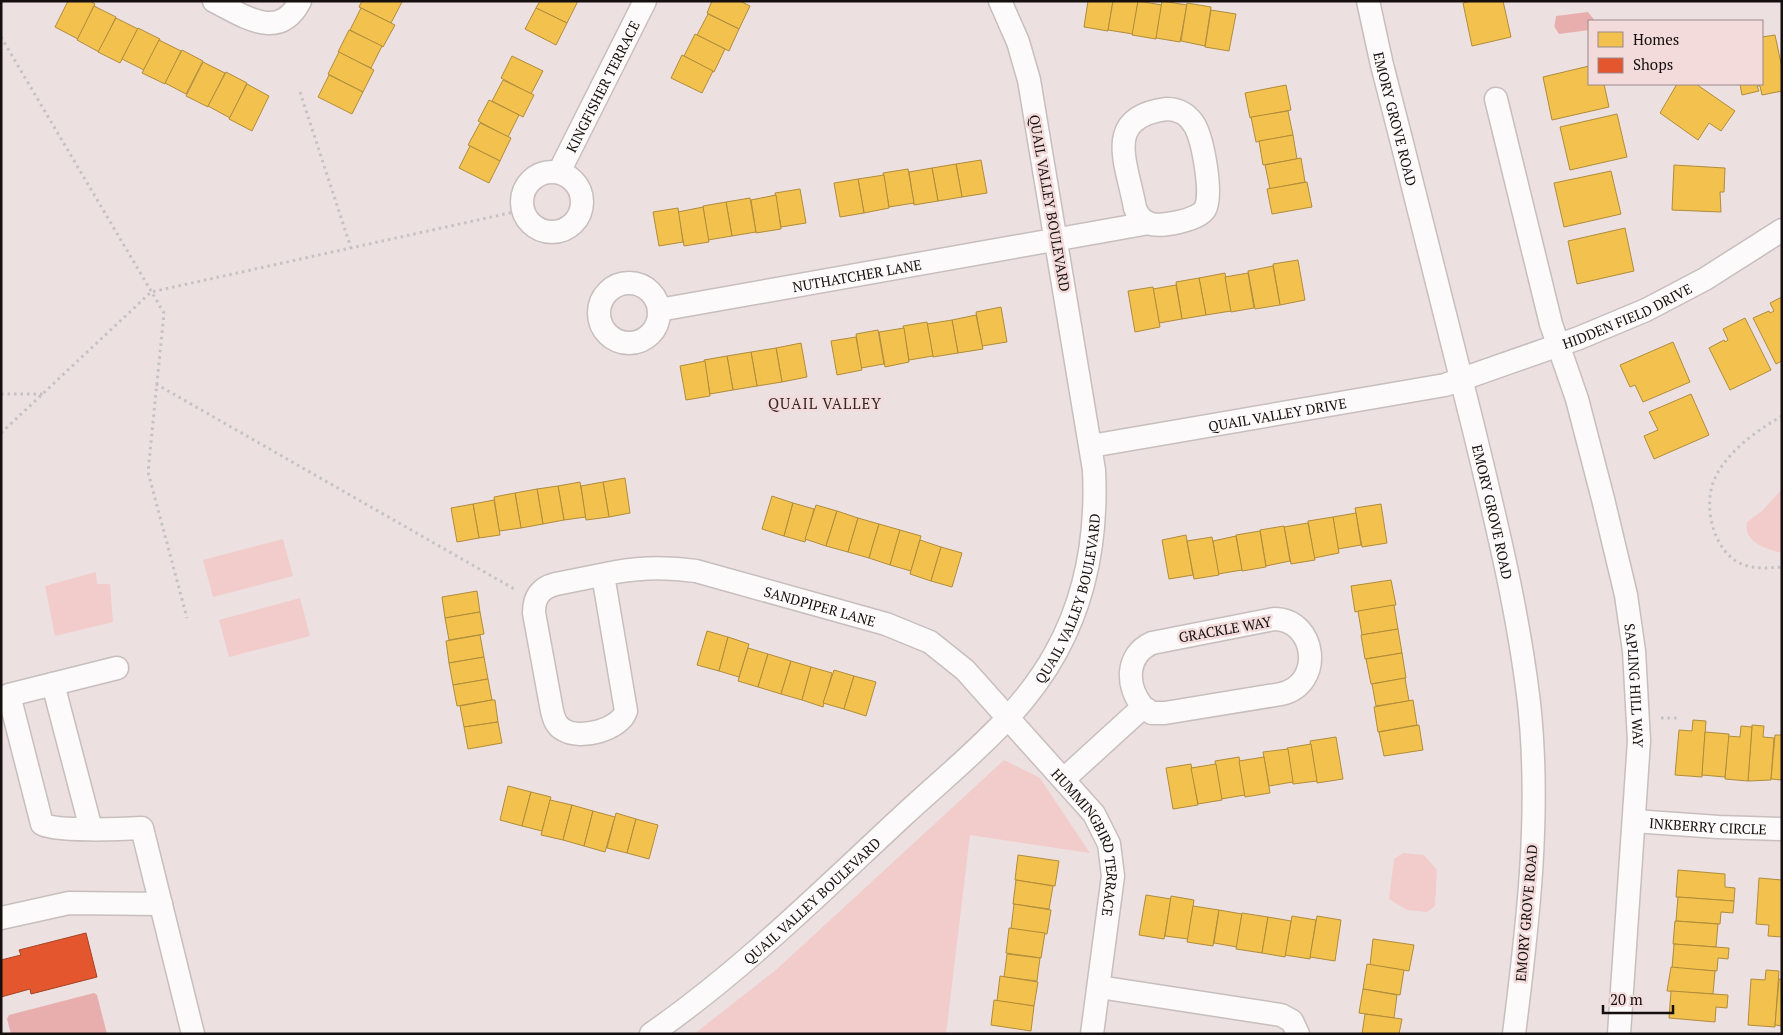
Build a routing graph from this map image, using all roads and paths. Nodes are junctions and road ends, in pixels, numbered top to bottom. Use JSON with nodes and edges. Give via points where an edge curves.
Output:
{"nodes":[{"id":1,"x":214,"y":1,"type":"edge"},
{"id":2,"x":300,"y":1,"type":"edge"},
{"id":3,"x":645,"y":1,"type":"edge"},
{"id":4,"x":1000,"y":1,"type":"edge"},
{"id":5,"x":1368,"y":1,"type":"edge"},
{"id":6,"x":1,"y":37,"type":"edge"},
{"id":7,"x":300,"y":92,"type":"dead end"},
{"id":8,"x":1496,"y":100,"type":"dead end"},
{"id":9,"x":560,"y":172,"type":"junction"},
{"id":10,"x":523,"y":210,"type":"junction"},
{"id":11,"x":1149,"y":223,"type":"junction"},
{"id":12,"x":1782,"y":230,"type":"edge"},
{"id":13,"x":1057,"y":241,"type":"junction"},
{"id":14,"x":351,"y":248,"type":"junction"},
{"id":15,"x":151,"y":292,"type":"junction"},
{"id":16,"x":659,"y":310,"type":"dead end"},
{"id":17,"x":1557,"y":346,"type":"junction"},
{"id":18,"x":1461,"y":380,"type":"junction"},
{"id":19,"x":156,"y":384,"type":"junction"},
{"id":20,"x":1,"y":394,"type":"edge"},
{"id":21,"x":43,"y":394,"type":"junction"},
{"id":22,"x":1782,"y":416,"type":"edge"},
{"id":23,"x":1,"y":433,"type":"edge"},
{"id":24,"x":1091,"y":446,"type":"junction"},
{"id":25,"x":1782,"y":568,"type":"edge"},
{"id":26,"x":603,"y":575,"type":"junction"},
{"id":27,"x":535,"y":602,"type":"junction"},
{"id":28,"x":187,"y":618,"type":"dead end"},
{"id":29,"x":117,"y":668,"type":"dead end"},
{"id":30,"x":53,"y":684,"type":"junction"},
{"id":31,"x":1144,"y":707,"type":"junction"},
{"id":32,"x":1006,"y":718,"type":"junction"},
{"id":33,"x":1660,"y":718,"type":"dead end"},
{"id":34,"x":1679,"y":718,"type":"dead end"},
{"id":35,"x":1064,"y":779,"type":"junction"},
{"id":36,"x":1634,"y":821,"type":"junction"},
{"id":37,"x":91,"y":829,"type":"junction"},
{"id":38,"x":1782,"y":829,"type":"edge"},
{"id":39,"x":161,"y":904,"type":"junction"},
{"id":40,"x":1,"y":918,"type":"edge"},
{"id":41,"x":1099,"y":987,"type":"junction"},
{"id":42,"x":192,"y":1034,"type":"edge"},
{"id":43,"x":651,"y":1034,"type":"edge"},
{"id":44,"x":1092,"y":1034,"type":"edge"},
{"id":45,"x":1298,"y":1034,"type":"edge"},
{"id":46,"x":1514,"y":1034,"type":"edge"},
{"id":47,"x":1619,"y":1034,"type":"edge"}],
"edges":[{"from":1,"to":2,"type":"street","via":[[256,22],[269,24],[288,19]]},
{"from":3,"to":9,"type":"street","name":"KINGFISHER TERRACE"},
{"from":4,"to":13,"type":"street","name":"QUAIL VALLEY BOULEVARD","via":[[1018,42],[1028,80]]},
{"from":5,"to":18,"type":"street","name":"EMORY GROVE ROAD"},
{"from":6,"to":15,"type":"path"},
{"from":7,"to":14,"type":"path"},
{"from":8,"to":17,"type":"street"},
{"from":9,"to":10,"type":"street","via":[[533,178],[523,192]]},
{"from":9,"to":10,"type":"street","via":[[573,180],[581,196],[581,210],[575,222],[556,232],[542,231],[531,223]]},
{"from":10,"to":14,"type":"path"},
{"from":11,"to":11,"type":"street","via":[[1193,218],[1204,211],[1208,201],[1208,182],[1198,133],[1191,120],[1178,110],[1143,113],[1126,130],[1124,147],[1135,208]]},
{"from":11,"to":13,"type":"street","name":"NUTHATCHER LANE"},
{"from":12,"to":17,"type":"street","name":"HIDDEN FIELD DRIVE","via":[[1670,298]]},
{"from":13,"to":16,"type":"street","name":"NUTHATCHER LANE"},
{"from":13,"to":24,"type":"street","name":"QUAIL VALLEY BOULEVARD"},
{"from":14,"to":15,"type":"path"},
{"from":15,"to":19,"type":"path","via":[[164,313]]},
{"from":15,"to":21,"type":"path"},
{"from":17,"to":18,"type":"street","name":"HIDDEN FIELD DRIVE"},
{"from":17,"to":36,"type":"street","name":"SAPLING HILL WAY","via":[[1581,413],[1626,594],[1639,710]]},
{"from":18,"to":24,"type":"street","name":"QUAIL VALLEY DRIVE","via":[[1434,388]]},
{"from":18,"to":46,"type":"street","name":"EMORY GROVE ROAD","via":[[1510,586],[1530,713],[1533,782],[1531,883]]},
{"from":19,"to":27,"type":"path"},
{"from":19,"to":28,"type":"path","via":[[148,472]]},
{"from":20,"to":21,"type":"path"},
{"from":21,"to":23,"type":"path"},
{"from":22,"to":25,"type":"path","via":[[1749,438],[1724,463],[1714,479],[1710,513],[1716,536],[1734,560],[1749,566]]},
{"from":24,"to":32,"type":"street","name":"QUAIL VALLEY BOULEVARD","via":[[1094,515],[1082,590],[1055,654]]},
{"from":26,"to":27,"type":"street","name":"SANDPIPER LANE","via":[[548,586]]},
{"from":26,"to":27,"type":"street","via":[[626,708],[622,719],[611,726],[577,733],[563,730],[556,723],[537,631]]},
{"from":26,"to":32,"type":"street","name":"SANDPIPER LANE","via":[[647,568],[696,572],[904,630],[930,642],[965,670]]},
{"from":29,"to":30,"type":"street"},
{"from":30,"to":37,"type":"street"},
{"from":30,"to":37,"type":"street","via":[[9,695],[39,816],[47,827]]},
{"from":31,"to":31,"type":"street","name":"GRACKLE WAY","via":[[1152,713],[1165,713],[1293,691],[1303,683],[1309,670],[1309,653],[1304,637],[1294,624],[1274,619],[1152,642],[1138,652],[1132,665],[1131,686]]},
{"from":31,"to":35,"type":"street"},
{"from":32,"to":35,"type":"street","name":"HUMMINGBIRD TERRACE"},
{"from":32,"to":43,"type":"street","name":"QUAIL VALLEY BOULEVARD","via":[[938,785],[764,944]]},
{"from":33,"to":34,"type":"path"},
{"from":35,"to":41,"type":"street","name":"HUMMINGBIRD TERRACE","via":[[1098,819],[1112,858],[1112,886]]},
{"from":36,"to":38,"type":"street","name":"INKBERRY CIRCLE"},
{"from":36,"to":47,"type":"street","name":"SAPLING HILL WAY"},
{"from":37,"to":39,"type":"street","via":[[142,828]]},
{"from":39,"to":40,"type":"street","via":[[69,903]]},
{"from":39,"to":42,"type":"street"},
{"from":41,"to":44,"type":"street","name":"HUMMINGBIRD TERRACE"},
{"from":41,"to":45,"type":"street","via":[[1281,1015],[1292,1021]]}]}
